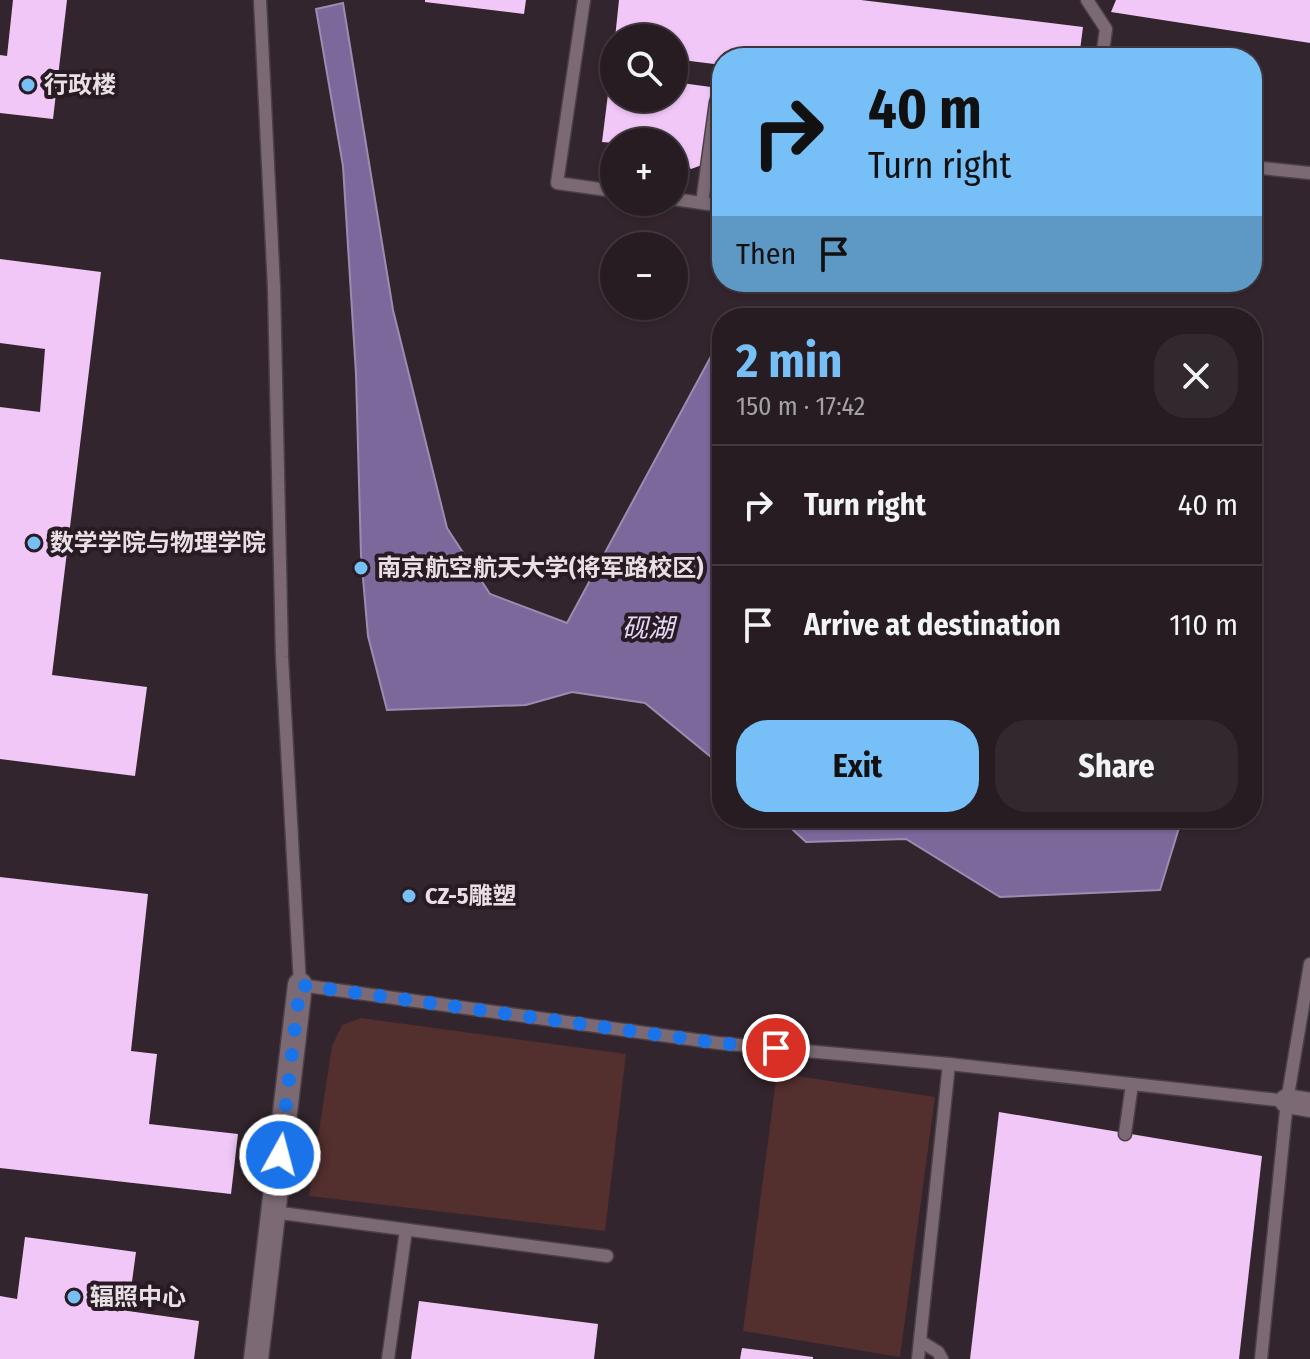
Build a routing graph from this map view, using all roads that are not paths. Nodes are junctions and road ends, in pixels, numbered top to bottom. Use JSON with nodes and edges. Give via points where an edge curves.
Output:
{"nodes":[{"id":1,"x":260,"y":0,"type":"edge"},
{"id":2,"x":584,"y":0,"type":"edge"},
{"id":3,"x":1087,"y":0,"type":"edge"},
{"id":4,"x":1103,"y":48,"type":"edge"},
{"id":5,"x":712,"y":131,"type":"edge"},
{"id":6,"x":1262,"y":168,"type":"edge"},
{"id":7,"x":1310,"y":173,"type":"edge"},
{"id":8,"x":600,"y":189,"type":"edge"},
{"id":9,"x":688,"y":201,"type":"edge"},
{"id":10,"x":702,"y":203,"type":"junction"},
{"id":11,"x":712,"y":204,"type":"edge"},
{"id":12,"x":1310,"y":964,"type":"edge"},
{"id":13,"x":300,"y":985,"type":"junction"},
{"id":14,"x":949,"y":1064,"type":"junction"},
{"id":15,"x":1132,"y":1084,"type":"junction"},
{"id":16,"x":1298,"y":1103,"type":"edge"},
{"id":17,"x":1125,"y":1134,"type":"dead end"},
{"id":18,"x":273,"y":1212,"type":"junction"},
{"id":19,"x":406,"y":1230,"type":"junction"},
{"id":20,"x":607,"y":1256,"type":"dead end"},
{"id":21,"x":920,"y":1341,"type":"junction"},
{"id":22,"x":256,"y":1359,"type":"edge"},
{"id":23,"x":388,"y":1359,"type":"edge"},
{"id":24,"x":918,"y":1359,"type":"edge"},
{"id":25,"x":942,"y":1359,"type":"edge"},
{"id":26,"x":1261,"y":1359,"type":"edge"}],
"edges":[{"from":1,"to":13,"type":"lane","via":[[274,288],[282,657]]},
{"from":2,"to":8,"type":"lane","via":[[557,183]]},
{"from":3,"to":4,"type":"lane","via":[[1106,29]]},
{"from":5,"to":10,"type":"lane"},
{"from":6,"to":7,"type":"lane"},
{"from":9,"to":10,"type":"lane"},
{"from":10,"to":11,"type":"lane"},
{"from":12,"to":16,"type":"lane"},
{"from":13,"to":14,"type":"lane","via":[[718,1043]]},
{"from":13,"to":18,"type":"street"},
{"from":14,"to":15,"type":"lane"},
{"from":14,"to":21,"type":"lane"},
{"from":15,"to":16,"type":"lane"},
{"from":15,"to":17,"type":"lane"},
{"from":16,"to":26,"type":"lane"},
{"from":18,"to":19,"type":"lane"},
{"from":18,"to":22,"type":"street"},
{"from":19,"to":20,"type":"lane"},
{"from":19,"to":23,"type":"lane"},
{"from":21,"to":24,"type":"lane"},
{"from":21,"to":25,"type":"lane"}]}
